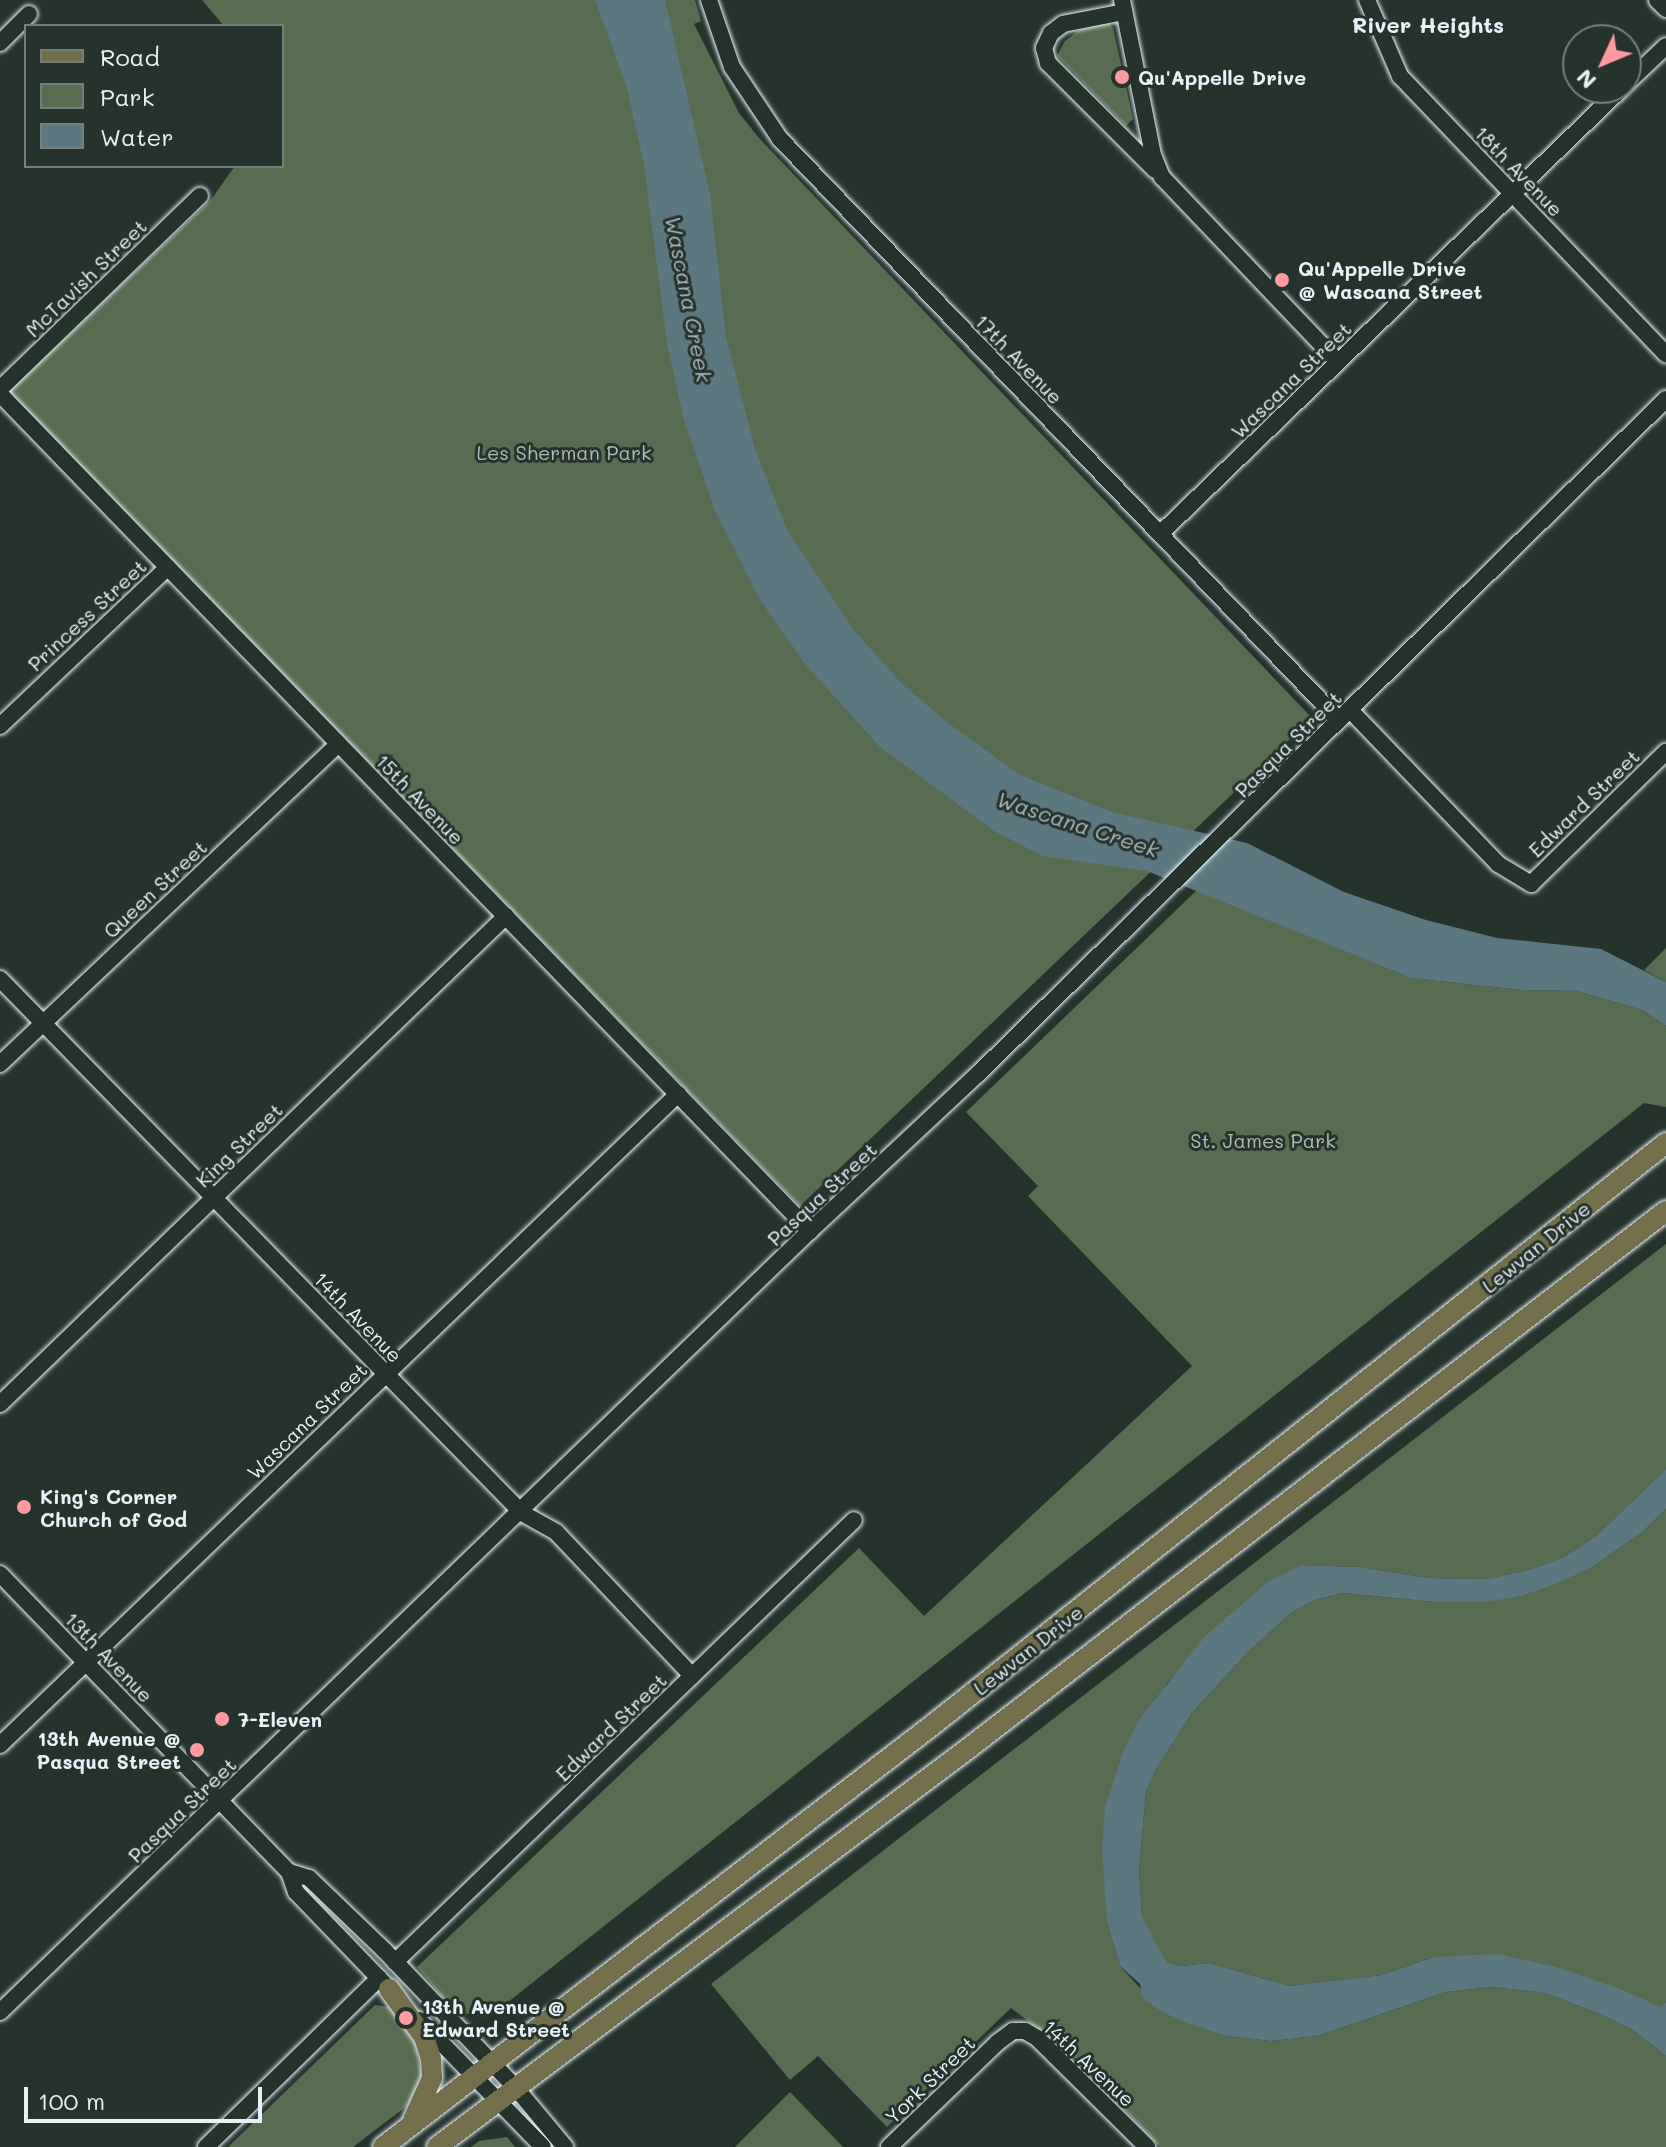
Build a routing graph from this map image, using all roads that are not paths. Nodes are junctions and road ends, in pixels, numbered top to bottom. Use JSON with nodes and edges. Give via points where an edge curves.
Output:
{"nodes":[{"id":1,"x":1367,"y":0,"type":"edge"},
{"id":2,"x":1657,"y":0,"type":"edge"},
{"id":3,"x":714,"y":2,"type":"edge"},
{"id":4,"x":1123,"y":6,"type":"edge"},
{"id":5,"x":1666,"y":9,"type":"edge"},
{"id":6,"x":29,"y":14,"type":"dead end"},
{"id":7,"x":0,"y":43,"type":"edge"},
{"id":8,"x":1666,"y":46,"type":"edge"},
{"id":9,"x":1642,"y":69,"type":"edge"},
{"id":10,"x":1605,"y":104,"type":"edge"},
{"id":11,"x":1162,"y":177,"type":"junction"},
{"id":12,"x":1512,"y":193,"type":"junction"},
{"id":13,"x":200,"y":196,"type":"dead end"},
{"id":14,"x":1666,"y":354,"type":"edge"},
{"id":15,"x":1338,"y":362,"type":"junction"},
{"id":16,"x":0,"y":392,"type":"edge"},
{"id":17,"x":1666,"y":399,"type":"edge"},
{"id":18,"x":1160,"y":534,"type":"junction"},
{"id":19,"x":168,"y":567,"type":"junction"},
{"id":20,"x":1344,"y":715,"type":"junction"},
{"id":21,"x":0,"y":726,"type":"edge"},
{"id":22,"x":338,"y":744,"type":"junction"},
{"id":23,"x":1666,"y":752,"type":"edge"},
{"id":24,"x":1531,"y":884,"type":"joint"},
{"id":25,"x":506,"y":916,"type":"junction"},
{"id":26,"x":0,"y":979,"type":"edge"},
{"id":27,"x":43,"y":1023,"type":"junction"},
{"id":28,"x":0,"y":1064,"type":"edge"},
{"id":29,"x":678,"y":1094,"type":"junction"},
{"id":30,"x":1666,"y":1143,"type":"edge"},
{"id":31,"x":213,"y":1197,"type":"junction"},
{"id":32,"x":1666,"y":1211,"type":"edge"},
{"id":33,"x":810,"y":1231,"type":"junction"},
{"id":34,"x":385,"y":1373,"type":"junction"},
{"id":35,"x":0,"y":1404,"type":"edge"},
{"id":36,"x":522,"y":1513,"type":"junction"},
{"id":37,"x":854,"y":1520,"type":"dead end"},
{"id":38,"x":0,"y":1574,"type":"edge"},
{"id":39,"x":86,"y":1662,"type":"junction"},
{"id":40,"x":692,"y":1676,"type":"junction"},
{"id":41,"x":0,"y":1745,"type":"edge"},
{"id":42,"x":220,"y":1801,"type":"junction"},
{"id":43,"x":289,"y":1872,"type":"junction"},
{"id":44,"x":395,"y":1962,"type":"junction"},
{"id":45,"x":384,"y":1984,"type":"junction"},
{"id":46,"x":0,"y":2012,"type":"edge"},
{"id":47,"x":998,"y":2042,"type":"joint"},
{"id":48,"x":492,"y":2063,"type":"junction"},
{"id":49,"x":475,"y":2077,"type":"junction"},
{"id":50,"x":516,"y":2088,"type":"junction"},
{"id":51,"x":498,"y":2102,"type":"junction"},
{"id":52,"x":409,"y":2128,"type":"junction"},
{"id":53,"x":206,"y":2147,"type":"edge"},
{"id":54,"x":383,"y":2147,"type":"edge"},
{"id":55,"x":437,"y":2147,"type":"edge"},
{"id":56,"x":543,"y":2147,"type":"edge"},
{"id":57,"x":565,"y":2147,"type":"edge"},
{"id":58,"x":889,"y":2147,"type":"edge"},
{"id":59,"x":1147,"y":2147,"type":"edge"}],
"edges":[{"from":1,"to":12,"type":"street","name":"18th Avenue","via":[[1400,76]]},
{"from":2,"to":5,"type":"street"},
{"from":3,"to":18,"type":"street","name":"17th Avenue","via":[[732,67],[780,139]]},
{"from":4,"to":11,"type":"street"},
{"from":4,"to":11,"type":"street","via":[[1063,24],[1044,48],[1048,63]]},
{"from":6,"to":7,"type":"street"},
{"from":8,"to":9,"type":"street","name":"Wascana Street"},
{"from":10,"to":12,"type":"street","name":"Wascana Street"},
{"from":11,"to":15,"type":"street"},
{"from":12,"to":14,"type":"street","name":"18th Avenue"},
{"from":12,"to":15,"type":"street","name":"Wascana Street"},
{"from":13,"to":16,"type":"street","name":"McTavish Street"},
{"from":15,"to":18,"type":"street","name":"Wascana Street"},
{"from":16,"to":19,"type":"street","name":"15th Avenue"},
{"from":17,"to":20,"type":"street","name":"Pasqua Street"},
{"from":18,"to":20,"type":"street","name":"17th Avenue"},
{"from":19,"to":21,"type":"street","name":"Princess Street"},
{"from":19,"to":22,"type":"street","name":"15th Avenue"},
{"from":20,"to":24,"type":"street","name":"17th Avenue","via":[[1498,864]]},
{"from":20,"to":33,"type":"street","name":"Pasqua Street"},
{"from":22,"to":25,"type":"street","name":"15th Avenue"},
{"from":22,"to":27,"type":"street","name":"Queen Street"},
{"from":23,"to":24,"type":"street","name":"Edward Street"},
{"from":25,"to":29,"type":"street","name":"15th Avenue"},
{"from":25,"to":31,"type":"street","name":"King Street"},
{"from":26,"to":27,"type":"street","name":"14th Avenue"},
{"from":27,"to":28,"type":"street","name":"Queen Street"},
{"from":27,"to":31,"type":"street","name":"14th Avenue"},
{"from":29,"to":33,"type":"street","name":"15th Avenue"},
{"from":29,"to":34,"type":"street","name":"Wascana Street"},
{"from":30,"to":48,"type":"main road","name":"Lewvan Drive","via":[[1235,1488]]},
{"from":31,"to":34,"type":"street","name":"14th Avenue"},
{"from":31,"to":35,"type":"street","name":"King Street"},
{"from":32,"to":50,"type":"main road","name":"Lewvan Drive","via":[[965,1751]]},
{"from":33,"to":36,"type":"street","name":"Pasqua Street"},
{"from":34,"to":36,"type":"street","name":"14th Avenue"},
{"from":34,"to":39,"type":"street","name":"Wascana Street"},
{"from":36,"to":40,"type":"street","name":"14th Avenue","via":[[556,1532]]},
{"from":36,"to":42,"type":"street","name":"Pasqua Street"},
{"from":37,"to":40,"type":"street","name":"Edward Street"},
{"from":38,"to":39,"type":"street","name":"13th Avenue"},
{"from":39,"to":41,"type":"street","name":"Wascana Street"},
{"from":39,"to":42,"type":"street","name":"13th Avenue"},
{"from":40,"to":44,"type":"street","name":"Edward Street"},
{"from":42,"to":43,"type":"street","name":"13th Avenue"},
{"from":42,"to":46,"type":"street","name":"Pasqua Street"},
{"from":43,"to":44,"type":"street","name":"13th Avenue","via":[[309,1878]]},
{"from":43,"to":45,"type":"street","name":"13th Avenue","via":[[296,1892]]},
{"from":44,"to":48,"type":"street","name":"13th Avenue"},
{"from":45,"to":49,"type":"street","name":"13th Avenue"},
{"from":45,"to":52,"type":"main road","via":[[424,2037],[431,2059],[432,2078]]},
{"from":45,"to":53,"type":"street"},
{"from":47,"to":58,"type":"street","name":"York Street"},
{"from":47,"to":59,"type":"street","name":"14th Avenue","via":[[1013,2031],[1037,2038]]},
{"from":48,"to":49,"type":"main road","name":"Lewvan Drive"},
{"from":48,"to":50,"type":"street","name":"13th Avenue"},
{"from":49,"to":51,"type":"street","name":"13th Avenue"},
{"from":49,"to":52,"type":"main road","name":"Lewvan Drive"},
{"from":50,"to":51,"type":"main road","name":"Lewvan Drive"},
{"from":50,"to":57,"type":"street","name":"13th Avenue"},
{"from":51,"to":55,"type":"main road","name":"Lewvan Drive"},
{"from":51,"to":56,"type":"street","name":"13th Avenue"},
{"from":52,"to":54,"type":"main road","name":"Lewvan Drive"}]}
